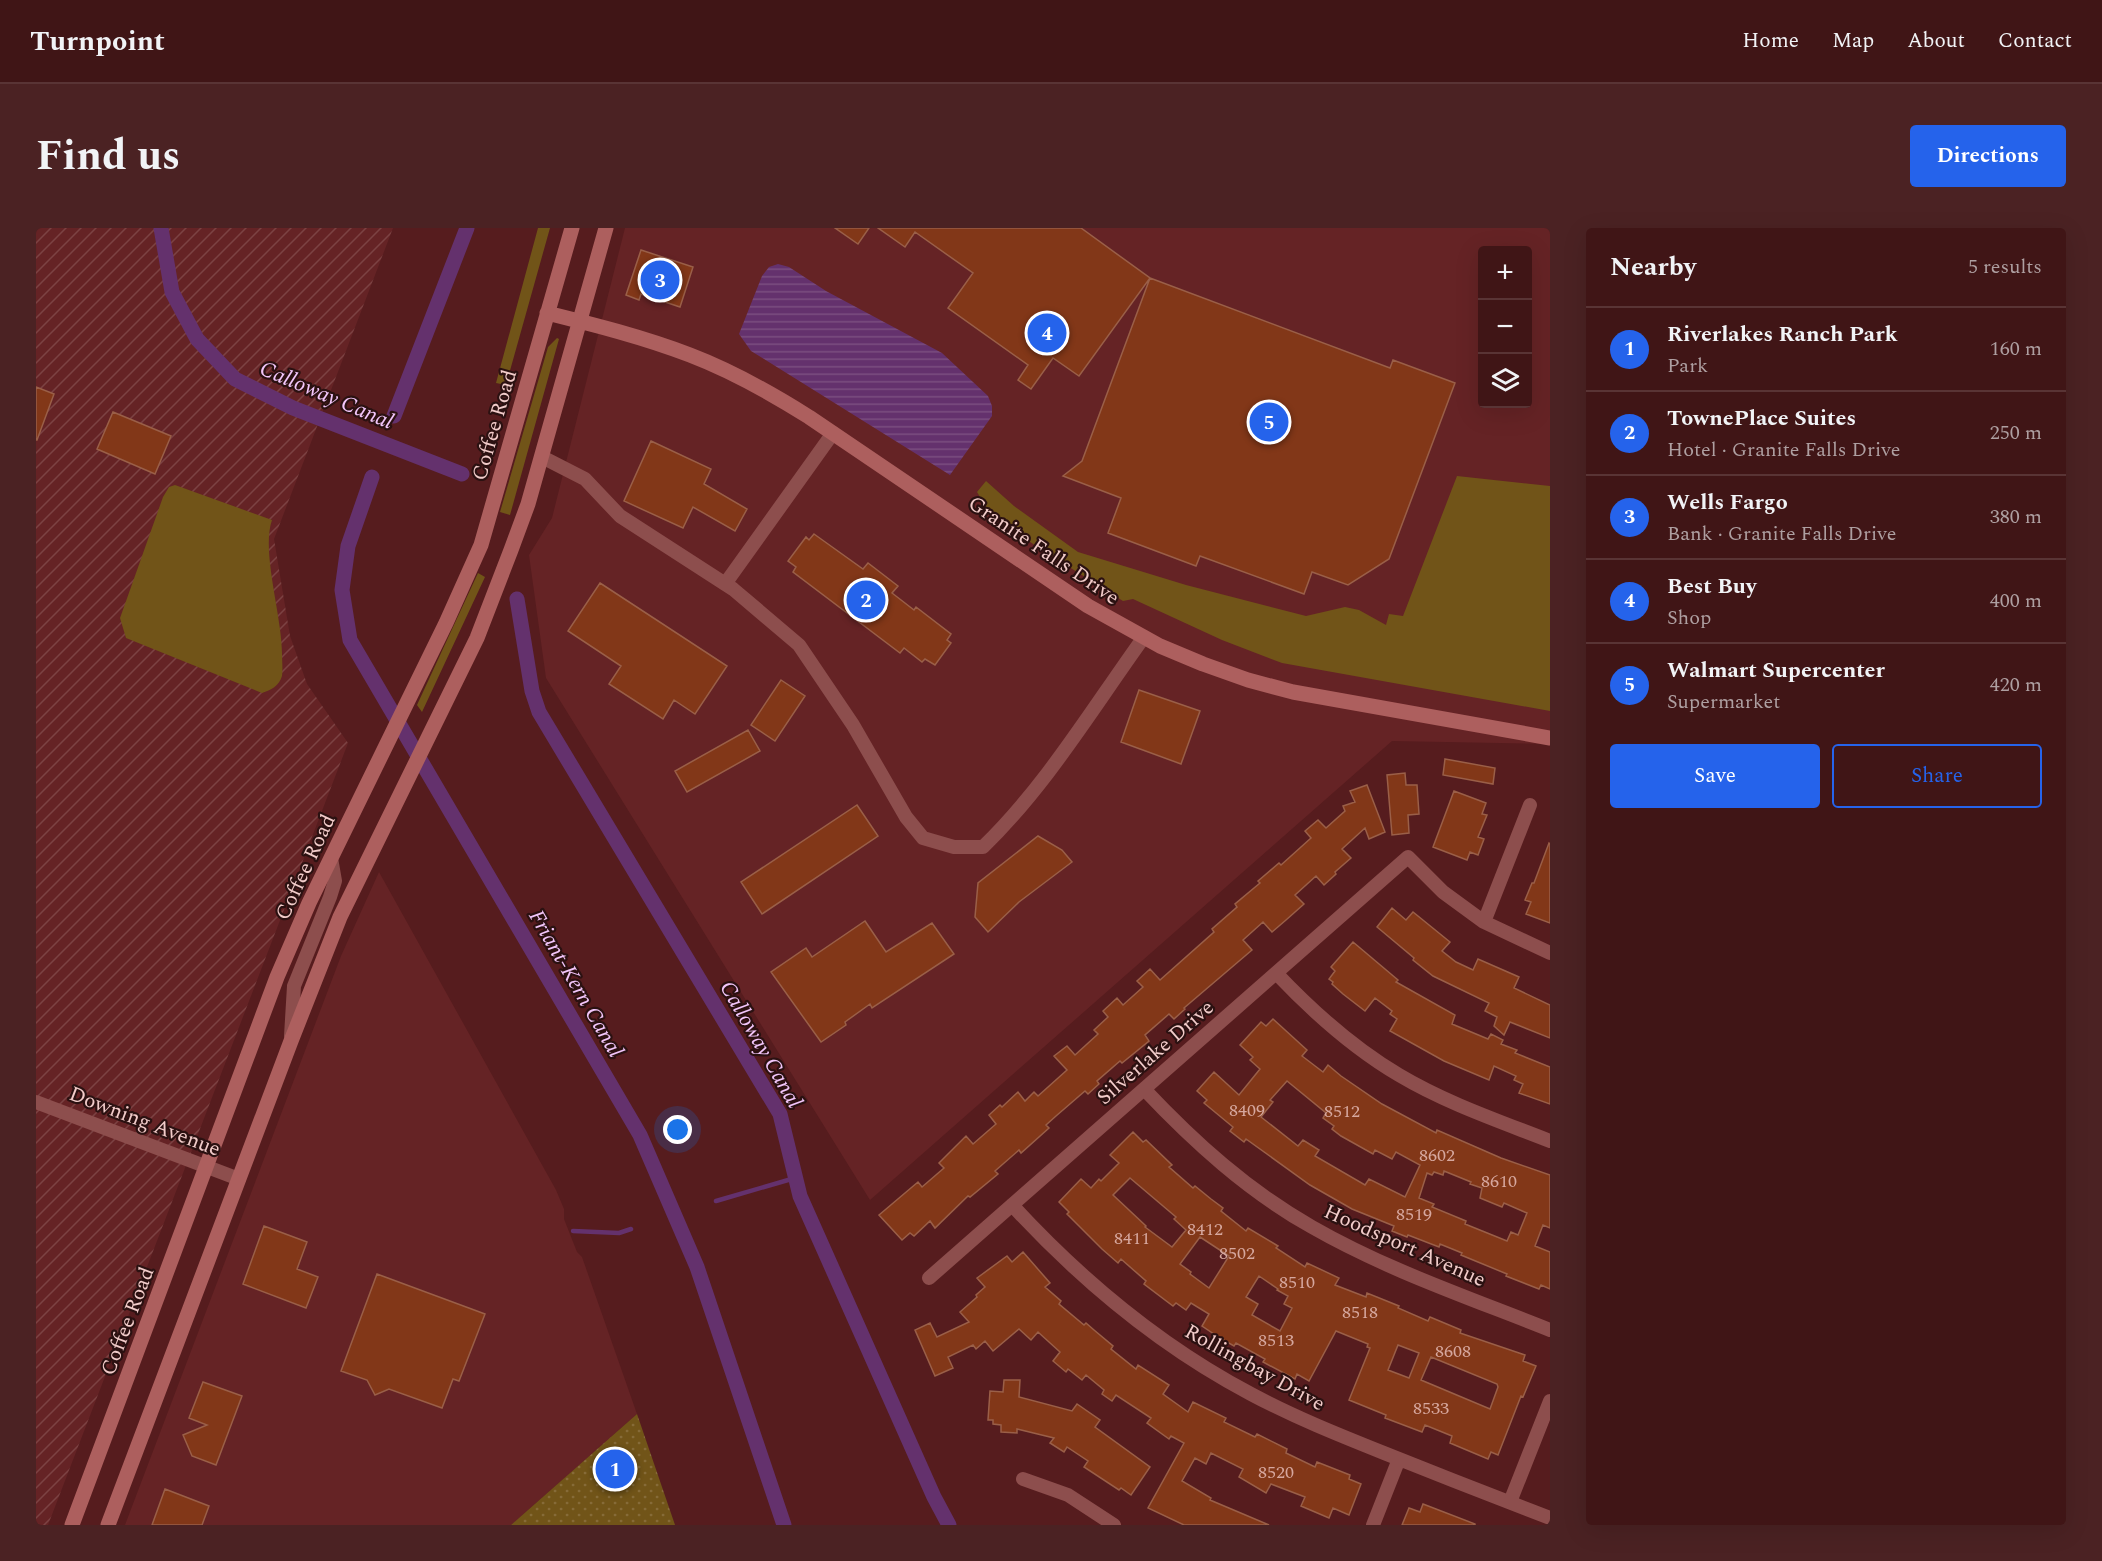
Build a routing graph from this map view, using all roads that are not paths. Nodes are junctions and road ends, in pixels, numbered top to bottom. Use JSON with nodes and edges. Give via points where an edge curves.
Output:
{"nodes":[{"id":1,"x":572,"y":228,"type":"edge"},
{"id":2,"x":606,"y":228,"type":"edge"},
{"id":3,"x":547,"y":313,"type":"junction"},
{"id":4,"x":580,"y":321,"type":"junction"},
{"id":5,"x":833,"y":433,"type":"junction"},
{"id":6,"x":542,"y":457,"type":"junction"},
{"id":7,"x":725,"y":584,"type":"junction"},
{"id":8,"x":1144,"y":637,"type":"junction"},
{"id":9,"x":1550,"y":738,"type":"edge"},
{"id":10,"x":1530,"y":805,"type":"dead end"},
{"id":11,"x":332,"y":858,"type":"junction"},
{"id":12,"x":1484,"y":922,"type":"junction"},
{"id":13,"x":1550,"y":953,"type":"edge"},
{"id":14,"x":1276,"y":973,"type":"junction"},
{"id":15,"x":291,"y":1041,"type":"junction"},
{"id":16,"x":1144,"y":1089,"type":"junction"},
{"id":17,"x":36,"y":1102,"type":"edge"},
{"id":18,"x":1550,"y":1141,"type":"edge"},
{"id":19,"x":207,"y":1167,"type":"junction"},
{"id":20,"x":239,"y":1179,"type":"junction"},
{"id":21,"x":1012,"y":1205,"type":"junction"},
{"id":22,"x":930,"y":1278,"type":"dead end"},
{"id":23,"x":1550,"y":1330,"type":"edge"},
{"id":24,"x":1550,"y":1401,"type":"edge"},
{"id":25,"x":1399,"y":1459,"type":"junction"},
{"id":26,"x":1023,"y":1479,"type":"dead end"},
{"id":27,"x":1510,"y":1503,"type":"junction"},
{"id":28,"x":1550,"y":1518,"type":"edge"},
{"id":29,"x":72,"y":1525,"type":"edge"},
{"id":30,"x":108,"y":1525,"type":"edge"},
{"id":31,"x":1114,"y":1525,"type":"edge"},
{"id":32,"x":1373,"y":1525,"type":"edge"}],
"edges":[{"from":1,"to":3,"type":"main road","name":"Coffee Road"},
{"from":2,"to":4,"type":"main road"},
{"from":3,"to":4,"type":"main road","name":"Granite Falls Drive"},
{"from":3,"to":11,"type":"main road","name":"Coffee Road","via":[[481,544]]},
{"from":4,"to":5,"type":"main road","name":"Granite Falls Drive","via":[[647,340],[726,370]]},
{"from":4,"to":6,"type":"main road"},
{"from":5,"to":7,"type":"street"},
{"from":5,"to":8,"type":"main road","name":"Granite Falls Drive","via":[[1088,606]]},
{"from":6,"to":7,"type":"street","via":[[585,479],[620,516]]},
{"from":6,"to":15,"type":"main road","via":[[477,638],[340,917]]},
{"from":7,"to":8,"type":"street","via":[[799,645],[922,838],[954,847],[983,847],[1004,827],[1050,772]]},
{"from":8,"to":9,"type":"main road","name":"Granite Falls Drive","via":[[1203,664],[1293,692]]},
{"from":10,"to":12,"type":"street"},
{"from":11,"to":15,"type":"street","via":[[335,881],[294,986]]},
{"from":11,"to":19,"type":"main road","name":"Coffee Road","via":[[277,977]]},
{"from":12,"to":13,"type":"street"},
{"from":12,"to":14,"type":"street","name":"Silverlake Drive","via":[[1443,892],[1408,857]]},
{"from":14,"to":16,"type":"street","name":"Silverlake Drive"},
{"from":14,"to":18,"type":"street","via":[[1334,1030],[1399,1075],[1439,1096]]},
{"from":15,"to":20,"type":"main road"},
{"from":16,"to":21,"type":"street","name":"Silverlake Drive"},
{"from":16,"to":23,"type":"street","name":"Hoodsport Avenue","via":[[1194,1141],[1265,1197],[1310,1226],[1374,1259]]},
{"from":17,"to":19,"type":"street","name":"Downing Avenue"},
{"from":19,"to":20,"type":"street","name":"Downing Avenue"},
{"from":19,"to":29,"type":"main road","name":"Coffee Road"},
{"from":20,"to":30,"type":"main road"},
{"from":21,"to":22,"type":"street","name":"Silverlake Drive"},
{"from":21,"to":25,"type":"street","name":"Rollingbay Drive","via":[[1084,1277],[1136,1321],[1192,1360],[1280,1409]]},
{"from":24,"to":27,"type":"street"},
{"from":25,"to":27,"type":"street","name":"Rollingbay Drive"},
{"from":25,"to":32,"type":"street"},
{"from":26,"to":31,"type":"street","via":[[1068,1495]]},
{"from":27,"to":28,"type":"street","name":"Rollingbay Drive"}]}
